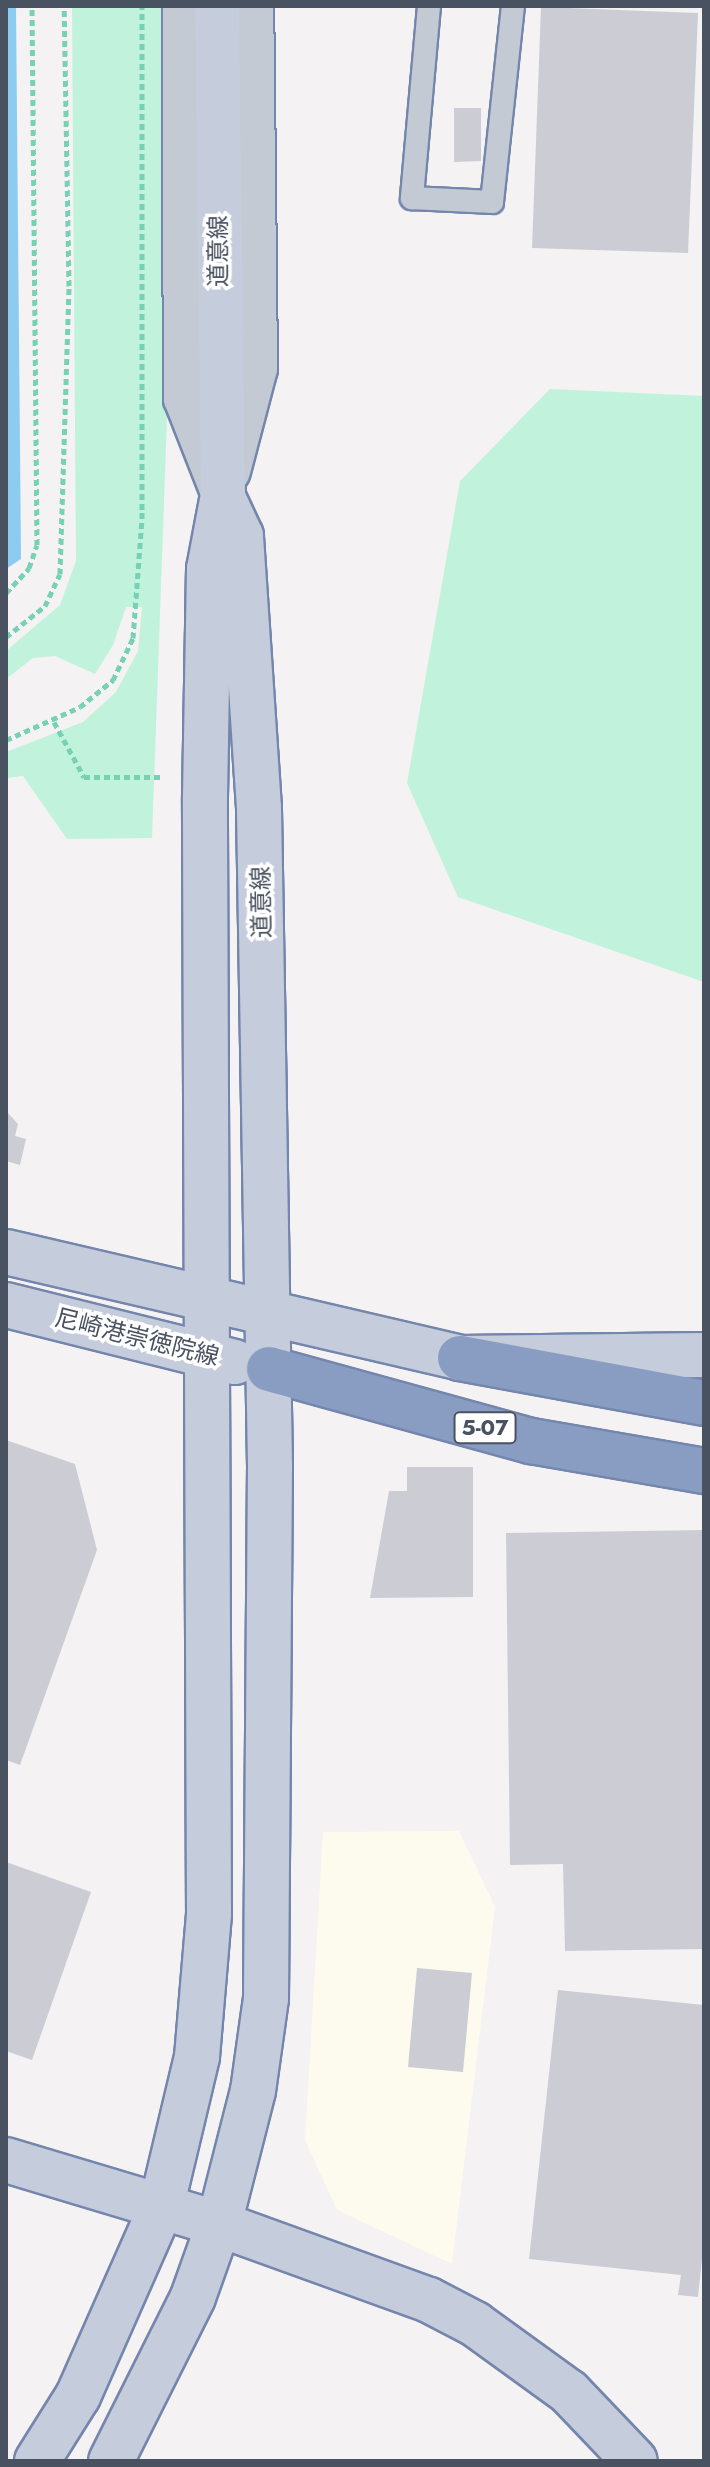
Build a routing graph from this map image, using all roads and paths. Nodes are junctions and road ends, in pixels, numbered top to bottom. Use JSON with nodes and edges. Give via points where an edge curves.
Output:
{"nodes":[{"id":1,"x":32,"y":6,"type":"edge"},
{"id":2,"x":64,"y":6,"type":"edge"},
{"id":3,"x":142,"y":6,"type":"edge"},
{"id":4,"x":184,"y":6,"type":"edge"},
{"id":5,"x":217,"y":6,"type":"edge"},
{"id":6,"x":252,"y":6,"type":"edge"},
{"id":7,"x":429,"y":6,"type":"edge"},
{"id":8,"x":513,"y":6,"type":"edge"},
{"id":9,"x":223,"y":495,"type":"junction"},
{"id":10,"x":6,"y":593,"type":"edge"},
{"id":11,"x":6,"y":637,"type":"edge"},
{"id":12,"x":54,"y":722,"type":"junction"},
{"id":13,"x":6,"y":740,"type":"edge"},
{"id":14,"x":163,"y":777,"type":"dead end"},
{"id":15,"x":6,"y":1252,"type":"edge"},
{"id":16,"x":209,"y":1300,"type":"junction"},
{"id":17,"x":6,"y":1305,"type":"edge"},
{"id":18,"x":267,"y":1313,"type":"junction"},
{"id":19,"x":704,"y":1355,"type":"edge"},
{"id":20,"x":209,"y":1356,"type":"junction"},
{"id":21,"x":460,"y":1358,"type":"junction"},
{"id":22,"x":269,"y":1369,"type":"junction"},
{"id":23,"x":704,"y":1403,"type":"edge"},
{"id":24,"x":704,"y":1471,"type":"edge"},
{"id":25,"x":6,"y":2160,"type":"edge"},
{"id":26,"x":161,"y":2208,"type":"junction"},
{"id":27,"x":219,"y":2224,"type":"junction"},
{"id":28,"x":37,"y":2461,"type":"edge"},
{"id":29,"x":111,"y":2461,"type":"edge"},
{"id":30,"x":635,"y":2461,"type":"edge"}],
"edges":[{"from":1,"to":10,"type":"path","via":[[37,545],[29,568]]},
{"from":2,"to":11,"type":"path","via":[[69,286],[60,574],[45,606]]},
{"from":3,"to":12,"type":"path","via":[[142,519],[133,638],[113,680]]},
{"from":4,"to":9,"type":"street","via":[[185,398]]},
{"from":5,"to":9,"type":"street","name":"道意線"},
{"from":6,"to":9,"type":"street","via":[[256,368]]},
{"from":7,"to":8,"type":"lane","via":[[412,198],[492,202]]},
{"from":9,"to":16,"type":"street","name":"道意線","via":[[209,569],[205,797]]},
{"from":9,"to":18,"type":"street","name":"道意線","via":[[241,536],[259,808]]},
{"from":12,"to":13,"type":"path"},
{"from":12,"to":14,"type":"path","via":[[84,777]]},
{"from":15,"to":16,"type":"street"},
{"from":16,"to":18,"type":"street"},
{"from":16,"to":20,"type":"street","name":"道意線"},
{"from":17,"to":20,"type":"street","name":"尼崎港崇徳院線"},
{"from":18,"to":21,"type":"street"},
{"from":18,"to":22,"type":"street","name":"道意線"},
{"from":19,"to":21,"type":"street"},
{"from":20,"to":22,"type":"street","name":"尼崎港崇徳院線"},
{"from":20,"to":26,"type":"street","name":"道意線","via":[[209,1914],[197,2057]]},
{"from":21,"to":23,"type":"highway"},
{"from":22,"to":24,"type":"highway","number":"5-07","via":[[531,1441]]},
{"from":22,"to":27,"type":"street","name":"道意線","via":[[266,1998],[253,2091]]},
{"from":25,"to":26,"type":"street"},
{"from":26,"to":27,"type":"street"},
{"from":26,"to":28,"type":"street","name":"道意線","via":[[78,2396]]},
{"from":27,"to":29,"type":"street","name":"道意線","via":[[193,2297]]},
{"from":27,"to":30,"type":"street","via":[[429,2300],[475,2324],[569,2392]]}]}
